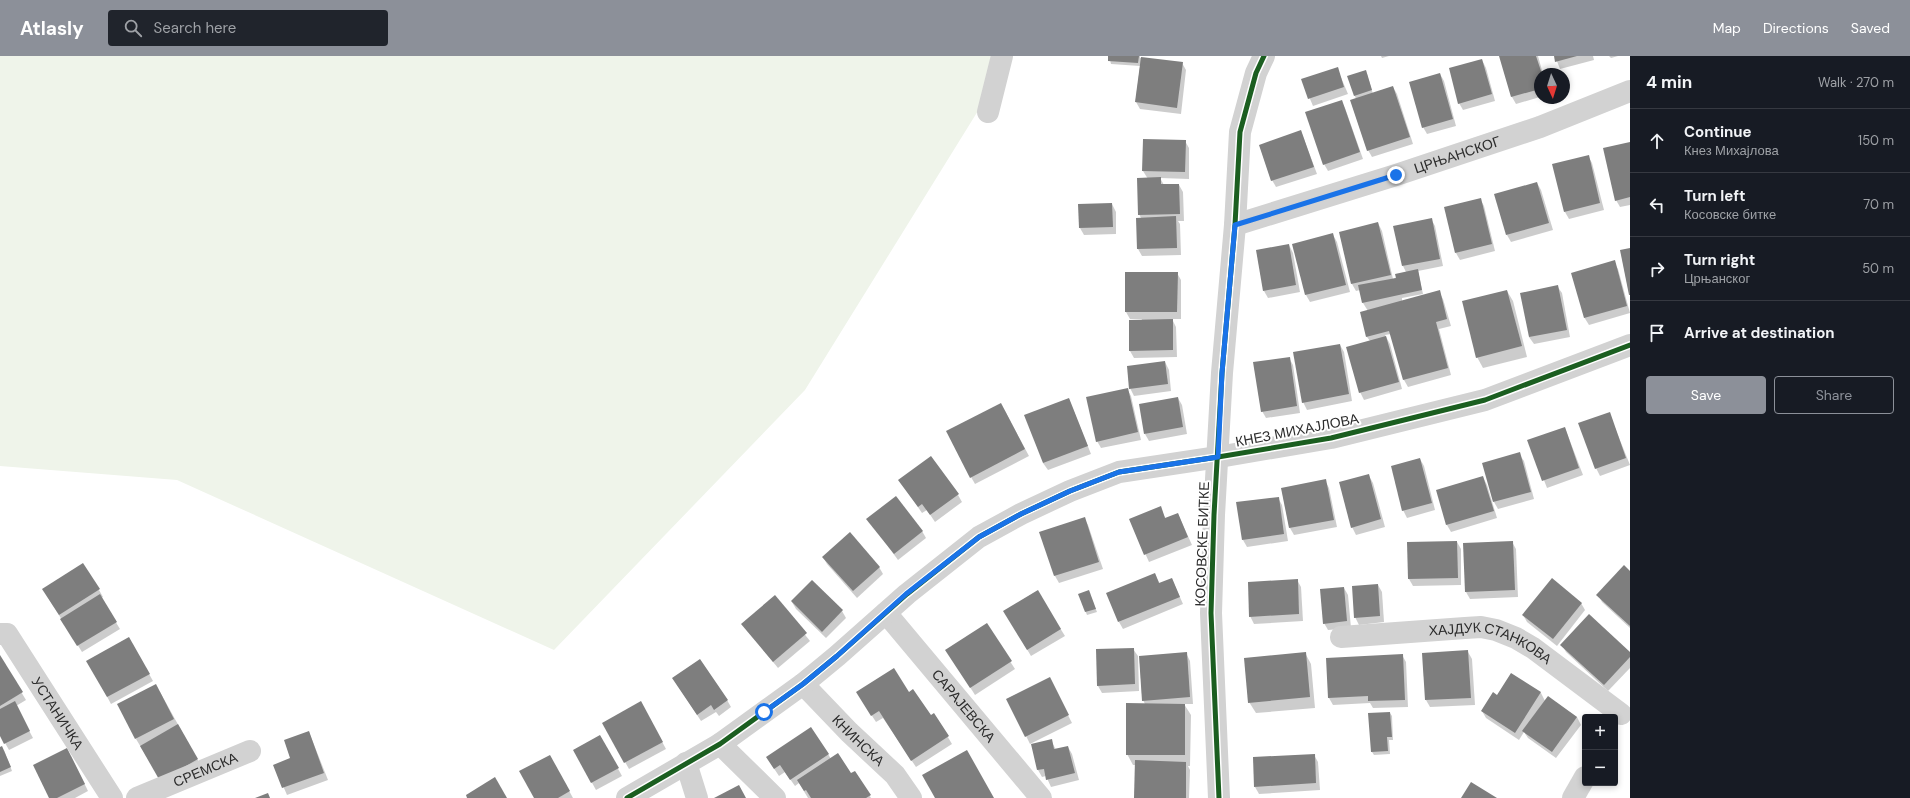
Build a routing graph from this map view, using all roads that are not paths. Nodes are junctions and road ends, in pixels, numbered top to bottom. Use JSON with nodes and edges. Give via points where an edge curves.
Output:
{"nodes":[{"id":1,"x":1002,"y":56,"type":"edge"},
{"id":2,"x":1264,"y":56,"type":"edge"},
{"id":3,"x":1630,"y":91,"type":"edge"},
{"id":4,"x":988,"y":112,"type":"dead end"},
{"id":5,"x":1235,"y":225,"type":"junction"},
{"id":6,"x":1630,"y":345,"type":"edge"},
{"id":7,"x":1218,"y":457,"type":"junction"},
{"id":8,"x":886,"y":613,"type":"junction"},
{"id":9,"x":0,"y":634,"type":"edge"},
{"id":10,"x":1340,"y":637,"type":"dead end"},
{"id":11,"x":803,"y":684,"type":"junction"},
{"id":12,"x":1622,"y":714,"type":"edge"},
{"id":13,"x":720,"y":744,"type":"junction"},
{"id":14,"x":250,"y":751,"type":"dead end"},
{"id":15,"x":686,"y":763,"type":"junction"},
{"id":16,"x":1582,"y":782,"type":"edge"},
{"id":17,"x":112,"y":798,"type":"edge"},
{"id":18,"x":137,"y":798,"type":"edge"},
{"id":19,"x":627,"y":798,"type":"edge"},
{"id":20,"x":697,"y":798,"type":"edge"},
{"id":21,"x":774,"y":798,"type":"edge"},
{"id":22,"x":911,"y":798,"type":"edge"},
{"id":23,"x":1041,"y":798,"type":"edge"},
{"id":24,"x":1219,"y":798,"type":"edge"},
{"id":25,"x":1573,"y":798,"type":"edge"}],
"edges":[{"from":1,"to":4,"type":"street"},
{"from":2,"to":5,"type":"street","name":"КОСОВСКЕ БИТКЕ","via":[[1256,73],[1240,132]]},
{"from":3,"to":5,"type":"street","name":"ЦРЊАНСКОГ","via":[[1532,129]]},
{"from":5,"to":7,"type":"street","name":"КОСОВСКЕ БИТКЕ","via":[[1222,373]]},
{"from":6,"to":7,"type":"street","name":"КНЕЗ МИХАЈЛОВА","via":[[1485,400],[1331,438]]},
{"from":7,"to":8,"type":"street","name":"КНЕЗ МИХАЈЛОВА","via":[[1119,472],[1021,514],[979,537],[906,594]]},
{"from":7,"to":24,"type":"street","name":"КОСОВСКЕ БИТКЕ","via":[[1211,613]]},
{"from":8,"to":11,"type":"street","name":"КНЕЗ МИХАЈЛОВА"},
{"from":8,"to":23,"type":"street","name":"САРАЈЕВСКА"},
{"from":9,"to":17,"type":"street","name":"УСТАНИЧКА","via":[[7,634]]},
{"from":10,"to":12,"type":"street","name":"ХАЈДУК СТАНКОВА","via":[[1473,628],[1496,630],[1533,648]]},
{"from":11,"to":13,"type":"street","name":"КНЕЗ МИХАЈЛОВА"},
{"from":11,"to":22,"type":"street","name":"КНИНСКА","via":[[895,775]]},
{"from":13,"to":15,"type":"street","name":"КНЕЗ МИХАЈЛОВА"},
{"from":13,"to":21,"type":"street"},
{"from":14,"to":18,"type":"street","name":"СРЕМСКА"},
{"from":15,"to":19,"type":"street","name":"КНЕЗ МИХАЈЛОВА"},
{"from":15,"to":20,"type":"street"},
{"from":16,"to":25,"type":"street"}]}
